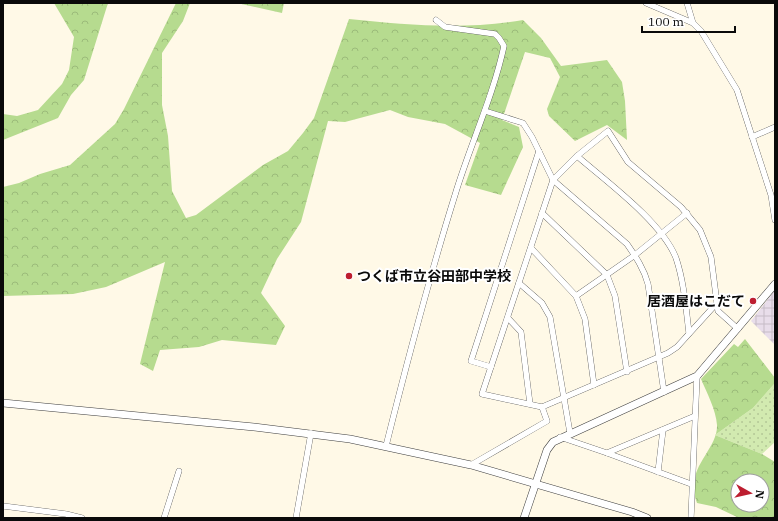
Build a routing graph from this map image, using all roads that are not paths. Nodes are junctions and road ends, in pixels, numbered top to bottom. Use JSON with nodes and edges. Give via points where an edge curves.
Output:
{"nodes":[{"id":1,"x":646,"y":3,"type":"edge"},
{"id":2,"x":687,"y":3,"type":"edge"},
{"id":3,"x":436,"y":20,"type":"dead end"},
{"id":4,"x":693,"y":23,"type":"junction"},
{"id":5,"x":485,"y":111,"type":"junction"},
{"id":6,"x":775,"y":127,"type":"edge"},
{"id":7,"x":752,"y":137,"type":"junction"},
{"id":8,"x":539,"y":151,"type":"junction"},
{"id":9,"x":578,"y":156,"type":"junction"},
{"id":10,"x":553,"y":180,"type":"junction"},
{"id":11,"x":542,"y":213,"type":"junction"},
{"id":12,"x":687,"y":213,"type":"junction"},
{"id":13,"x":775,"y":220,"type":"edge"},
{"id":14,"x":662,"y":234,"type":"junction"},
{"id":15,"x":531,"y":248,"type":"junction"},
{"id":16,"x":635,"y":255,"type":"junction"},
{"id":17,"x":606,"y":275,"type":"junction"},
{"id":18,"x":519,"y":283,"type":"junction"},
{"id":19,"x":775,"y":284,"type":"edge"},
{"id":20,"x":576,"y":296,"type":"junction"},
{"id":21,"x":717,"y":303,"type":"junction"},
{"id":22,"x":508,"y":318,"type":"junction"},
{"id":23,"x":738,"y":329,"type":"junction"},
{"id":24,"x":689,"y":333,"type":"junction"},
{"id":25,"x":659,"y":358,"type":"junction"},
{"id":26,"x":490,"y":367,"type":"junction"},
{"id":27,"x":627,"y":372,"type":"junction"},
{"id":28,"x":697,"y":376,"type":"junction"},
{"id":29,"x":594,"y":385,"type":"junction"},
{"id":30,"x":664,"y":392,"type":"junction"},
{"id":31,"x":563,"y":399,"type":"junction"},
{"id":32,"x":3,"y":403,"type":"edge"},
{"id":33,"x":530,"y":404,"type":"junction"},
{"id":34,"x":542,"y":407,"type":"junction"},
{"id":35,"x":695,"y":416,"type":"junction"},
{"id":36,"x":663,"y":430,"type":"junction"},
{"id":37,"x":311,"y":433,"type":"junction"},
{"id":38,"x":570,"y":433,"type":"junction"},
{"id":39,"x":560,"y":437,"type":"junction"},
{"id":40,"x":386,"y":446,"type":"junction"},
{"id":41,"x":607,"y":453,"type":"junction"},
{"id":42,"x":471,"y":465,"type":"junction"},
{"id":43,"x":179,"y":471,"type":"dead end"},
{"id":44,"x":658,"y":472,"type":"junction"},
{"id":45,"x":536,"y":483,"type":"junction"},
{"id":46,"x":691,"y":484,"type":"junction"},
{"id":47,"x":3,"y":506,"type":"edge"},
{"id":48,"x":82,"y":518,"type":"edge"},
{"id":49,"x":164,"y":518,"type":"edge"},
{"id":50,"x":296,"y":518,"type":"edge"},
{"id":51,"x":524,"y":518,"type":"edge"},
{"id":52,"x":647,"y":518,"type":"edge"},
{"id":53,"x":691,"y":518,"type":"edge"}],
"edges":[{"from":1,"to":4,"type":"street"},
{"from":2,"to":4,"type":"street"},
{"from":3,"to":5,"type":"street","via":[[445,27],[495,34],[500,38],[504,46]]},
{"from":4,"to":7,"type":"street","via":[[701,31],[737,90]]},
{"from":5,"to":8,"type":"street","via":[[523,123]]},
{"from":5,"to":40,"type":"street","via":[[455,194]]},
{"from":6,"to":7,"type":"street"},
{"from":7,"to":13,"type":"street","via":[[771,195]]},
{"from":8,"to":10,"type":"street"},
{"from":8,"to":26,"type":"street","via":[[471,361]]},
{"from":9,"to":10,"type":"street"},
{"from":9,"to":12,"type":"street","via":[[608,131],[628,162]]},
{"from":9,"to":14,"type":"street"},
{"from":10,"to":11,"type":"street"},
{"from":10,"to":16,"type":"street","via":[[627,244]]},
{"from":11,"to":15,"type":"street"},
{"from":11,"to":17,"type":"street"},
{"from":12,"to":14,"type":"street"},
{"from":12,"to":21,"type":"street","via":[[706,241],[711,257]]},
{"from":14,"to":16,"type":"street"},
{"from":14,"to":24,"type":"street","via":[[678,264]]},
{"from":15,"to":18,"type":"street"},
{"from":15,"to":20,"type":"street"},
{"from":16,"to":17,"type":"street"},
{"from":16,"to":25,"type":"street","via":[[648,284]]},
{"from":17,"to":20,"type":"street"},
{"from":17,"to":27,"type":"street","via":[[615,296]]},
{"from":18,"to":22,"type":"street"},
{"from":18,"to":31,"type":"street","via":[[542,303],[550,317]]},
{"from":19,"to":23,"type":"street"},
{"from":20,"to":29,"type":"street","via":[[585,319]]},
{"from":21,"to":23,"type":"street","via":[[718,311]]},
{"from":21,"to":24,"type":"street"},
{"from":22,"to":26,"type":"street"},
{"from":22,"to":33,"type":"street","via":[[521,332]]},
{"from":23,"to":28,"type":"street"},
{"from":24,"to":25,"type":"street","via":[[677,347]]},
{"from":25,"to":27,"type":"street"},
{"from":25,"to":30,"type":"street"},
{"from":26,"to":33,"type":"street","via":[[482,394]]},
{"from":27,"to":29,"type":"street"},
{"from":28,"to":30,"type":"street"},
{"from":28,"to":35,"type":"street"},
{"from":29,"to":31,"type":"street"},
{"from":30,"to":38,"type":"street"},
{"from":31,"to":34,"type":"street"},
{"from":31,"to":38,"type":"street"},
{"from":32,"to":37,"type":"street"},
{"from":33,"to":34,"type":"street"},
{"from":34,"to":42,"type":"street","via":[[547,421]]},
{"from":35,"to":36,"type":"street"},
{"from":35,"to":46,"type":"street"},
{"from":36,"to":41,"type":"street"},
{"from":36,"to":44,"type":"street"},
{"from":37,"to":40,"type":"street"},
{"from":37,"to":50,"type":"street"},
{"from":38,"to":39,"type":"street"},
{"from":39,"to":41,"type":"street"},
{"from":39,"to":45,"type":"street","via":[[547,450]]},
{"from":40,"to":42,"type":"street"},
{"from":41,"to":44,"type":"street"},
{"from":42,"to":45,"type":"street"},
{"from":43,"to":49,"type":"street"},
{"from":44,"to":46,"type":"street"},
{"from":45,"to":51,"type":"street"},
{"from":45,"to":52,"type":"street"},
{"from":46,"to":53,"type":"street"},
{"from":47,"to":48,"type":"street"}]}
